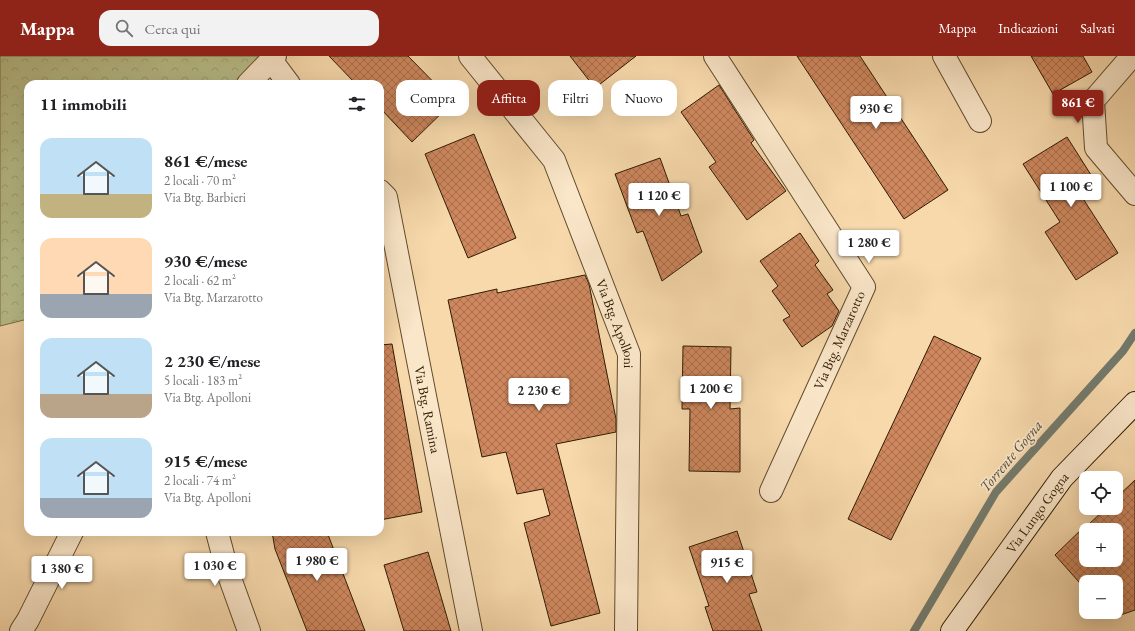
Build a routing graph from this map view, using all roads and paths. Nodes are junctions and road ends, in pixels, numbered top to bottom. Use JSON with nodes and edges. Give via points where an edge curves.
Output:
{"nodes":[{"id":1,"x":470,"y":56,"type":"edge"},
{"id":2,"x":716,"y":56,"type":"edge"},
{"id":3,"x":944,"y":56,"type":"edge"},
{"id":4,"x":1132,"y":56,"type":"edge"},
{"id":5,"x":273,"y":58,"type":"edge"},
{"id":6,"x":252,"y":80,"type":"edge"},
{"id":7,"x":287,"y":80,"type":"edge"},
{"id":8,"x":980,"y":121,"type":"dead end"},
{"id":9,"x":1135,"y":194,"type":"edge"},
{"id":10,"x":384,"y":196,"type":"edge"},
{"id":11,"x":1135,"y":404,"type":"edge"},
{"id":12,"x":771,"y":491,"type":"dead end"},
{"id":13,"x":70,"y":536,"type":"edge"},
{"id":14,"x":218,"y":536,"type":"edge"},
{"id":15,"x":21,"y":631,"type":"edge"},
{"id":16,"x":249,"y":631,"type":"edge"},
{"id":17,"x":471,"y":631,"type":"edge"},
{"id":18,"x":626,"y":631,"type":"edge"},
{"id":19,"x":952,"y":631,"type":"edge"}],
"edges":[{"from":1,"to":18,"type":"street","name":"Via Btg. Apolloni","via":[[554,160],[629,354]]},
{"from":2,"to":12,"type":"street","name":"Via Btg. Marzarotto","via":[[864,287]]},
{"from":3,"to":8,"type":"street"},
{"from":4,"to":9,"type":"street","via":[[1093,101],[1096,148]]},
{"from":5,"to":6,"type":"street"},
{"from":5,"to":7,"type":"street"},
{"from":10,"to":17,"type":"street","name":"Via Btg. Ramina"},
{"from":11,"to":19,"type":"street","name":"Via Lungo Gogna","via":[[1062,478]]},
{"from":13,"to":15,"type":"street"},
{"from":14,"to":16,"type":"street","via":[[227,570]]}]}
